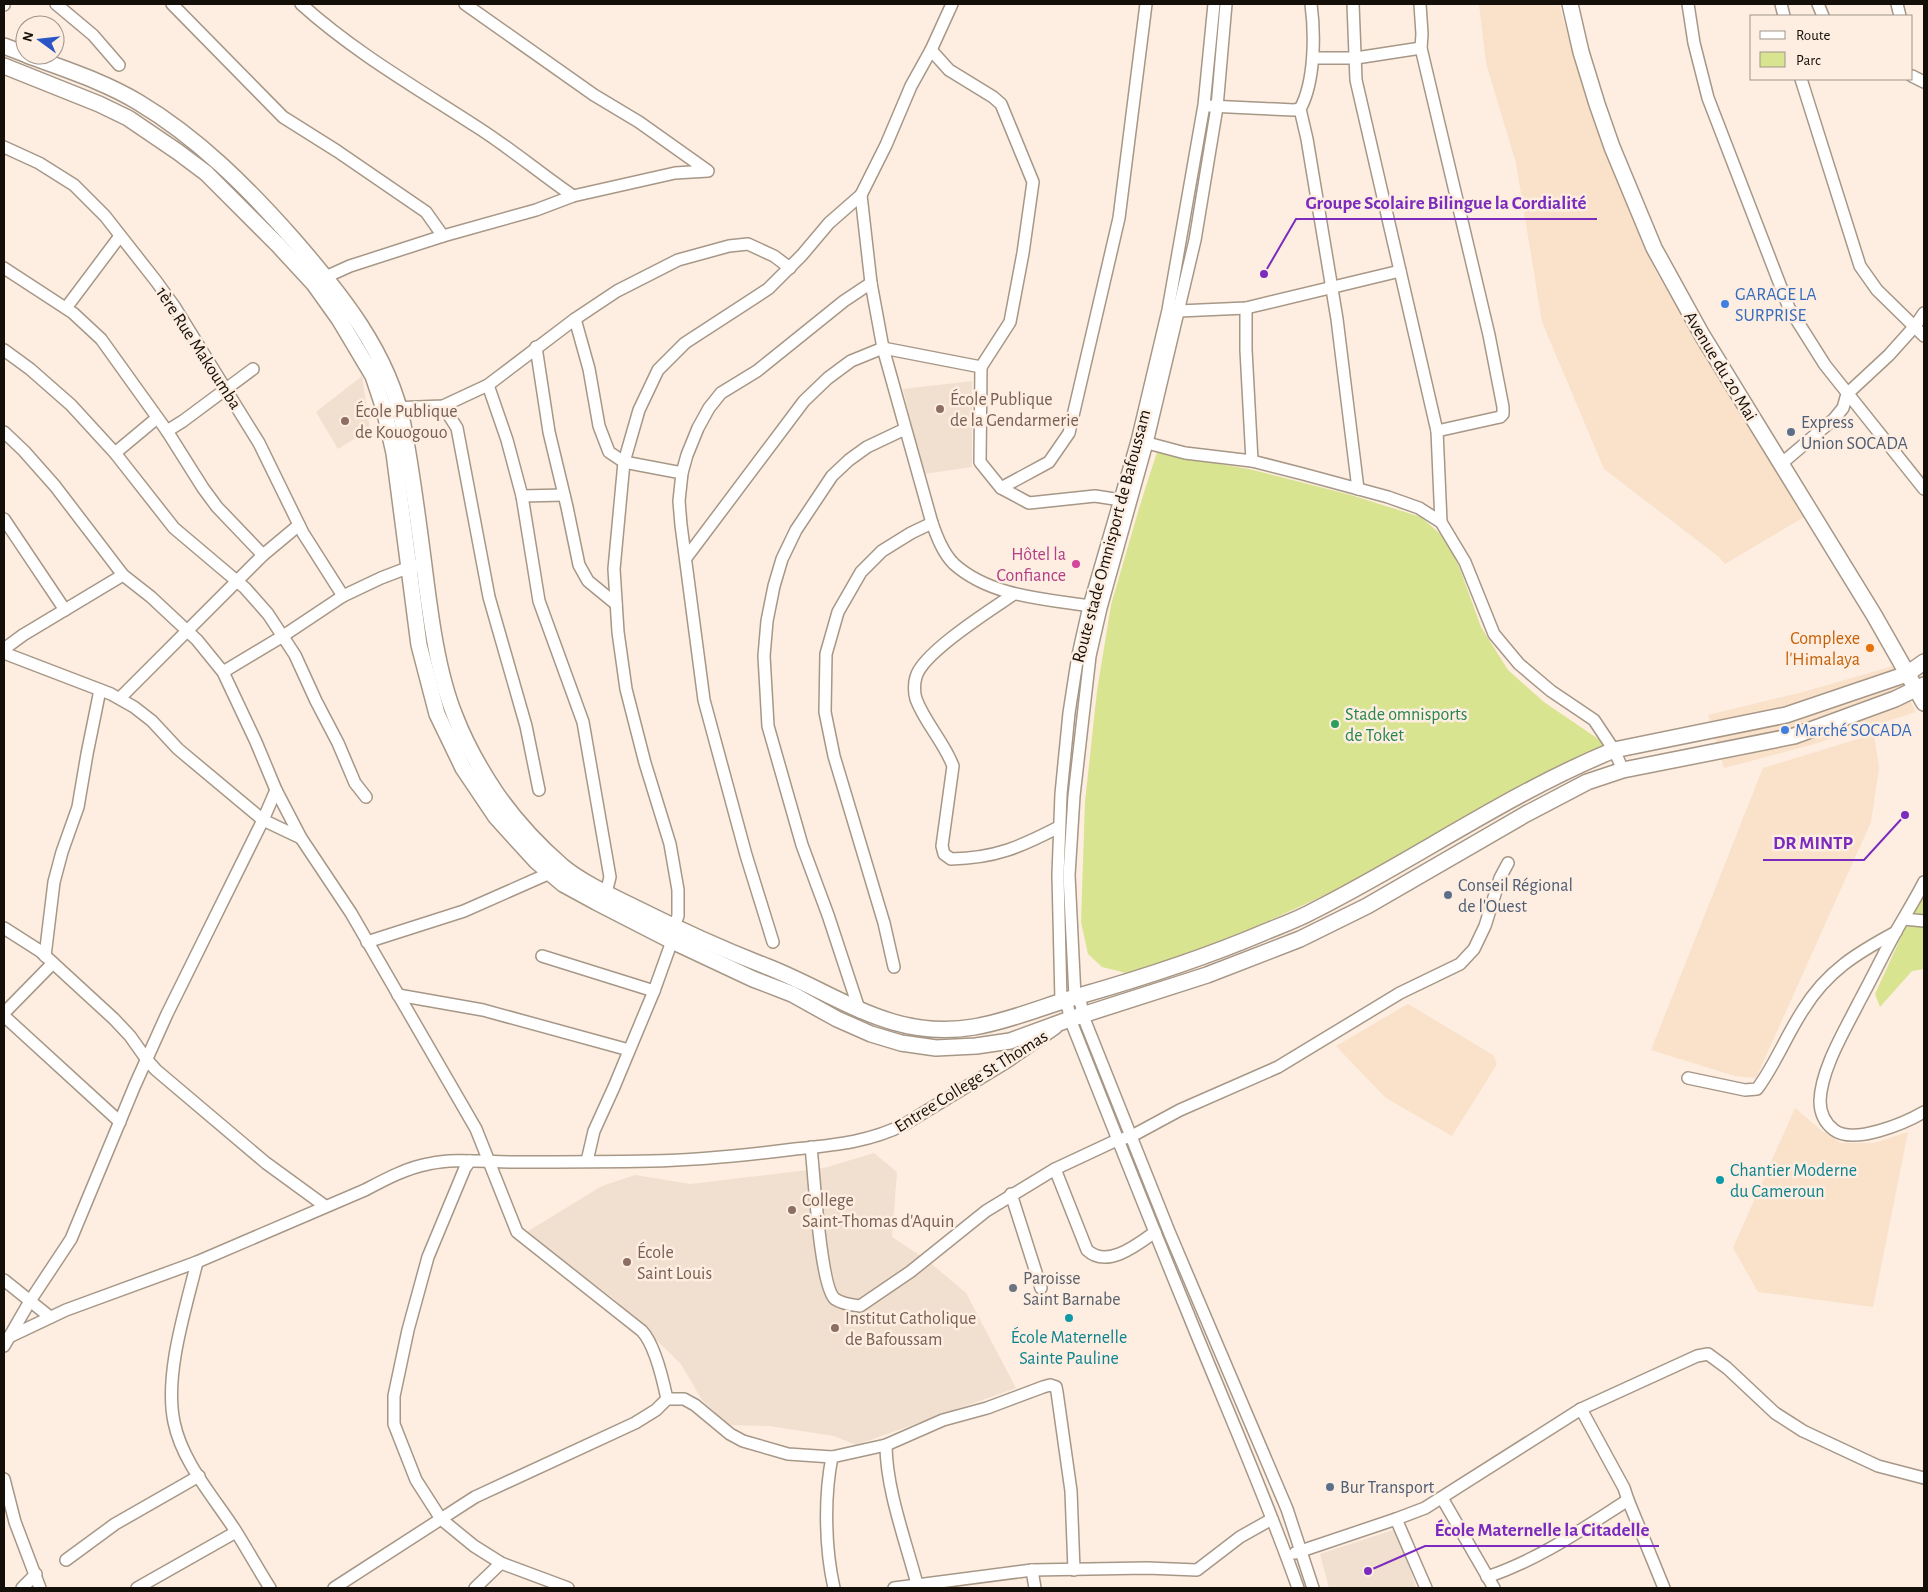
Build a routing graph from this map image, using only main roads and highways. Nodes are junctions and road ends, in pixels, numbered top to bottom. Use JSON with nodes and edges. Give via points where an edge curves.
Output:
{"nodes":[{"id":1,"x":1570,"y":4,"type":"edge"},
{"id":2,"x":52,"y":65,"type":"edge"},
{"id":3,"x":4,"y":66,"type":"edge"},
{"id":4,"x":319,"y":280,"type":"junction"},
{"id":5,"x":417,"y":565,"type":"junction"},
{"id":6,"x":1924,"y":662,"type":"edge"},
{"id":7,"x":1907,"y":674,"type":"junction"},
{"id":8,"x":1922,"y":693,"type":"edge"},
{"id":9,"x":673,"y":934,"type":"junction"}],
"edges":[{"from":1,"to":7,"type":"main road","name":"Avenue du 20 Mai","via":[[1597,104],[1654,248],[1697,327]]},
{"from":2,"to":4,"type":"main road","via":[[107,86],[184,133],[240,181],[273,217]]},
{"from":3,"to":4,"type":"main road","via":[[128,118],[212,179]]},
{"from":4,"to":5,"type":"main road","via":[[356,318],[382,362]]},
{"from":5,"to":9,"type":"main road","via":[[453,712],[497,794],[519,822],[565,868]]},
{"from":5,"to":9,"type":"main road","via":[[420,645],[437,714],[463,768],[496,817],[530,856],[562,884]]},
{"from":6,"to":7,"type":"main road"},
{"from":7,"to":8,"type":"main road","name":"Avenue du 20 Mai"},
{"from":7,"to":9,"type":"main road","via":[[1786,715],[1614,750],[1539,784],[1311,913],[1158,973],[972,1028],[921,1028],[860,1012],[794,978]]},
{"from":8,"to":9,"type":"main road","via":[[1794,736],[1623,770],[1587,782],[1367,906],[1300,939],[1207,975],[1010,1041],[936,1048],[901,1043],[862,1030],[792,994],[753,979]]}]}
